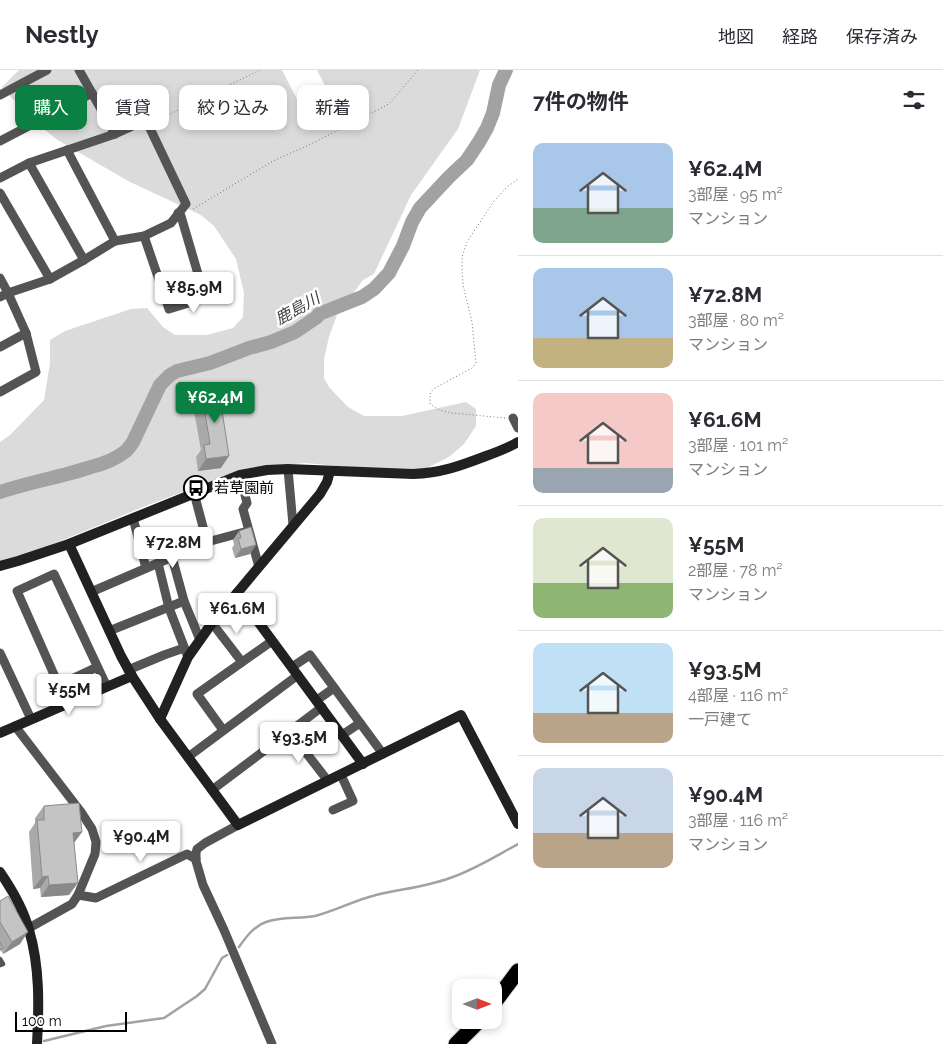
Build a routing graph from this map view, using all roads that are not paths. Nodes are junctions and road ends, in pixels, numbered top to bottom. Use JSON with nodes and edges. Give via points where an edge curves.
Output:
{"nodes":[{"id":1,"x":47,"y":70,"type":"edge"},
{"id":2,"x":79,"y":70,"type":"edge"},
{"id":3,"x":92,"y":93,"type":"junction"},
{"id":4,"x":0,"y":95,"type":"edge"},
{"id":5,"x":115,"y":134,"type":"junction"},
{"id":6,"x":0,"y":141,"type":"edge"},
{"id":7,"x":67,"y":150,"type":"junction"},
{"id":8,"x":29,"y":163,"type":"junction"},
{"id":9,"x":0,"y":178,"type":"edge"},
{"id":10,"x":0,"y":193,"type":"edge"},
{"id":11,"x":180,"y":215,"type":"junction"},
{"id":12,"x":144,"y":236,"type":"junction"},
{"id":13,"x":115,"y":242,"type":"junction"},
{"id":14,"x":84,"y":260,"type":"junction"},
{"id":15,"x":0,"y":278,"type":"edge"},
{"id":16,"x":50,"y":278,"type":"junction"},
{"id":17,"x":4,"y":295,"type":"edge"},
{"id":18,"x":26,"y":333,"type":"junction"},
{"id":19,"x":0,"y":347,"type":"edge"},
{"id":20,"x":0,"y":392,"type":"edge"},
{"id":21,"x":514,"y":418,"type":"road end"},
{"id":22,"x":518,"y":428,"type":"edge"},
{"id":23,"x":518,"y":442,"type":"edge"},
{"id":24,"x":288,"y":469,"type":"junction"},
{"id":25,"x":330,"y":471,"type":"junction"},
{"id":26,"x":240,"y":475,"type":"junction"},
{"id":27,"x":194,"y":493,"type":"junction"},
{"id":28,"x":133,"y":518,"type":"junction"},
{"id":29,"x":293,"y":525,"type":"junction"},
{"id":30,"x":249,"y":530,"type":"junction"},
{"id":31,"x":206,"y":542,"type":"junction"},
{"id":32,"x":69,"y":544,"type":"junction"},
{"id":33,"x":172,"y":557,"type":"junction"},
{"id":34,"x":158,"y":563,"type":"junction"},
{"id":35,"x":0,"y":566,"type":"edge"},
{"id":36,"x":259,"y":567,"type":"junction"},
{"id":37,"x":146,"y":568,"type":"junction"},
{"id":38,"x":91,"y":592,"type":"junction"},
{"id":39,"x":237,"y":593,"type":"junction"},
{"id":40,"x":184,"y":601,"type":"junction"},
{"id":41,"x":168,"y":608,"type":"junction"},
{"id":42,"x":212,"y":623,"type":"junction"},
{"id":43,"x":109,"y":631,"type":"junction"},
{"id":44,"x":200,"y":640,"type":"junction"},
{"id":45,"x":272,"y":641,"type":"junction"},
{"id":46,"x":0,"y":653,"type":"edge"},
{"id":47,"x":186,"y":653,"type":"junction"},
{"id":48,"x":242,"y":662,"type":"junction"},
{"id":49,"x":98,"y":667,"type":"junction"},
{"id":50,"x":295,"y":671,"type":"junction"},
{"id":51,"x":130,"y":673,"type":"junction"},
{"id":52,"x":58,"y":685,"type":"junction"},
{"id":53,"x":107,"y":687,"type":"junction"},
{"id":54,"x":334,"y":688,"type":"junction"},
{"id":55,"x":67,"y":704,"type":"junction"},
{"id":56,"x":319,"y":704,"type":"junction"},
{"id":57,"x":31,"y":719,"type":"junction"},
{"id":58,"x":160,"y":719,"type":"junction"},
{"id":59,"x":360,"y":723,"type":"junction"},
{"id":60,"x":15,"y":726,"type":"junction"},
{"id":61,"x":223,"y":730,"type":"junction"},
{"id":62,"x":290,"y":732,"type":"junction"},
{"id":63,"x":0,"y":733,"type":"edge"},
{"id":64,"x":342,"y":736,"type":"junction"},
{"id":65,"x":383,"y":754,"type":"junction"},
{"id":66,"x":188,"y":757,"type":"junction"},
{"id":67,"x":363,"y":764,"type":"junction"},
{"id":68,"x":341,"y":774,"type":"junction"},
{"id":69,"x":328,"y":781,"type":"junction"},
{"id":70,"x":212,"y":790,"type":"junction"},
{"id":71,"x":333,"y":810,"type":"dead end"},
{"id":72,"x":238,"y":824,"type":"junction"},
{"id":73,"x":518,"y":824,"type":"edge"},
{"id":74,"x":196,"y":859,"type":"junction"},
{"id":75,"x":0,"y":872,"type":"edge"},
{"id":76,"x":78,"y":895,"type":"junction"},
{"id":77,"x":29,"y":928,"type":"junction"},
{"id":78,"x":0,"y":959,"type":"edge"},
{"id":79,"x":0,"y":965,"type":"edge"},
{"id":80,"x":518,"y":971,"type":"edge"},
{"id":81,"x":502,"y":992,"type":"edge"},
{"id":82,"x":471,"y":1029,"type":"edge"},
{"id":83,"x":37,"y":1044,"type":"edge"},
{"id":84,"x":272,"y":1044,"type":"edge"},
{"id":85,"x":456,"y":1044,"type":"edge"}],
"edges":[{"from":1,"to":4,"type":"street"},
{"from":2,"to":3,"type":"street"},
{"from":3,"to":5,"type":"street"},
{"from":3,"to":6,"type":"street"},
{"from":5,"to":7,"type":"street"},
{"from":5,"to":11,"type":"street","via":[[146,120],[186,204]]},
{"from":7,"to":8,"type":"street"},
{"from":7,"to":13,"type":"street"},
{"from":8,"to":9,"type":"street"},
{"from":8,"to":14,"type":"street"},
{"from":10,"to":16,"type":"street"},
{"from":11,"to":12,"type":"street"},
{"from":11,"to":12,"type":"street","via":[[205,298],[168,309]]},
{"from":12,"to":13,"type":"street"},
{"from":13,"to":14,"type":"street"},
{"from":14,"to":16,"type":"street"},
{"from":15,"to":17,"type":"street"},
{"from":16,"to":17,"type":"street"},
{"from":17,"to":18,"type":"street"},
{"from":18,"to":19,"type":"street"},
{"from":18,"to":20,"type":"street","via":[[36,372]]},
{"from":21,"to":22,"type":"street"},
{"from":23,"to":25,"type":"street","via":[[459,467],[427,473]]},
{"from":24,"to":25,"type":"street"},
{"from":24,"to":26,"type":"street"},
{"from":24,"to":29,"type":"street"},
{"from":25,"to":29,"type":"street","via":[[328,482],[320,494]]},
{"from":26,"to":27,"type":"street"},
{"from":26,"to":30,"type":"street","via":[[247,503],[243,509]]},
{"from":27,"to":28,"type":"street"},
{"from":27,"to":31,"type":"street"},
{"from":28,"to":32,"type":"street"},
{"from":28,"to":37,"type":"street"},
{"from":29,"to":36,"type":"street"},
{"from":30,"to":31,"type":"street"},
{"from":30,"to":36,"type":"street"},
{"from":31,"to":33,"type":"street"},
{"from":32,"to":35,"type":"street"},
{"from":32,"to":38,"type":"street"},
{"from":33,"to":34,"type":"street"},
{"from":33,"to":40,"type":"street"},
{"from":34,"to":37,"type":"street"},
{"from":34,"to":41,"type":"street"},
{"from":36,"to":39,"type":"street"},
{"from":37,"to":38,"type":"street"},
{"from":38,"to":43,"type":"street"},
{"from":39,"to":42,"type":"street"},
{"from":39,"to":45,"type":"street"},
{"from":40,"to":41,"type":"street"},
{"from":40,"to":44,"type":"street"},
{"from":41,"to":43,"type":"street"},
{"from":41,"to":47,"type":"street"},
{"from":42,"to":44,"type":"street"},
{"from":42,"to":48,"type":"street"},
{"from":43,"to":51,"type":"street"},
{"from":44,"to":47,"type":"street"},
{"from":45,"to":48,"type":"street"},
{"from":45,"to":50,"type":"street"},
{"from":46,"to":57,"type":"street"},
{"from":47,"to":51,"type":"street"},
{"from":47,"to":58,"type":"street"},
{"from":48,"to":61,"type":"street","via":[[197,694]]},
{"from":49,"to":52,"type":"street"},
{"from":49,"to":52,"type":"street","via":[[54,574],[17,591]]},
{"from":49,"to":53,"type":"street"},
{"from":50,"to":54,"type":"street","via":[[310,655]]},
{"from":50,"to":56,"type":"street"},
{"from":50,"to":61,"type":"street"},
{"from":51,"to":53,"type":"street"},
{"from":51,"to":58,"type":"street"},
{"from":52,"to":55,"type":"street"},
{"from":53,"to":55,"type":"street"},
{"from":54,"to":56,"type":"street"},
{"from":54,"to":59,"type":"street"},
{"from":55,"to":57,"type":"street"},
{"from":56,"to":62,"type":"street"},
{"from":56,"to":64,"type":"street"},
{"from":57,"to":60,"type":"street"},
{"from":58,"to":66,"type":"street"},
{"from":59,"to":64,"type":"street"},
{"from":59,"to":65,"type":"street"},
{"from":60,"to":63,"type":"street"},
{"from":60,"to":76,"type":"street","via":[[92,829],[96,854]]},
{"from":61,"to":66,"type":"street"},
{"from":62,"to":69,"type":"street"},
{"from":62,"to":70,"type":"street"},
{"from":64,"to":67,"type":"street"},
{"from":65,"to":67,"type":"street"},
{"from":65,"to":73,"type":"street","via":[[461,715]]},
{"from":66,"to":70,"type":"street"},
{"from":67,"to":68,"type":"street"},
{"from":68,"to":69,"type":"street"},
{"from":68,"to":71,"type":"street","via":[[353,801]]},
{"from":69,"to":72,"type":"street"},
{"from":70,"to":72,"type":"street"},
{"from":72,"to":74,"type":"street","via":[[197,849]]},
{"from":74,"to":76,"type":"street","via":[[186,854],[96,898]]},
{"from":74,"to":84,"type":"street","via":[[203,885]]},
{"from":75,"to":77,"type":"street"},
{"from":76,"to":77,"type":"street","via":[[72,904]]},
{"from":77,"to":83,"type":"street","via":[[39,995]]},
{"from":78,"to":79,"type":"lane","via":[[3,964]]},
{"from":80,"to":81,"type":"highway"},
{"from":82,"to":85,"type":"highway"}]}
